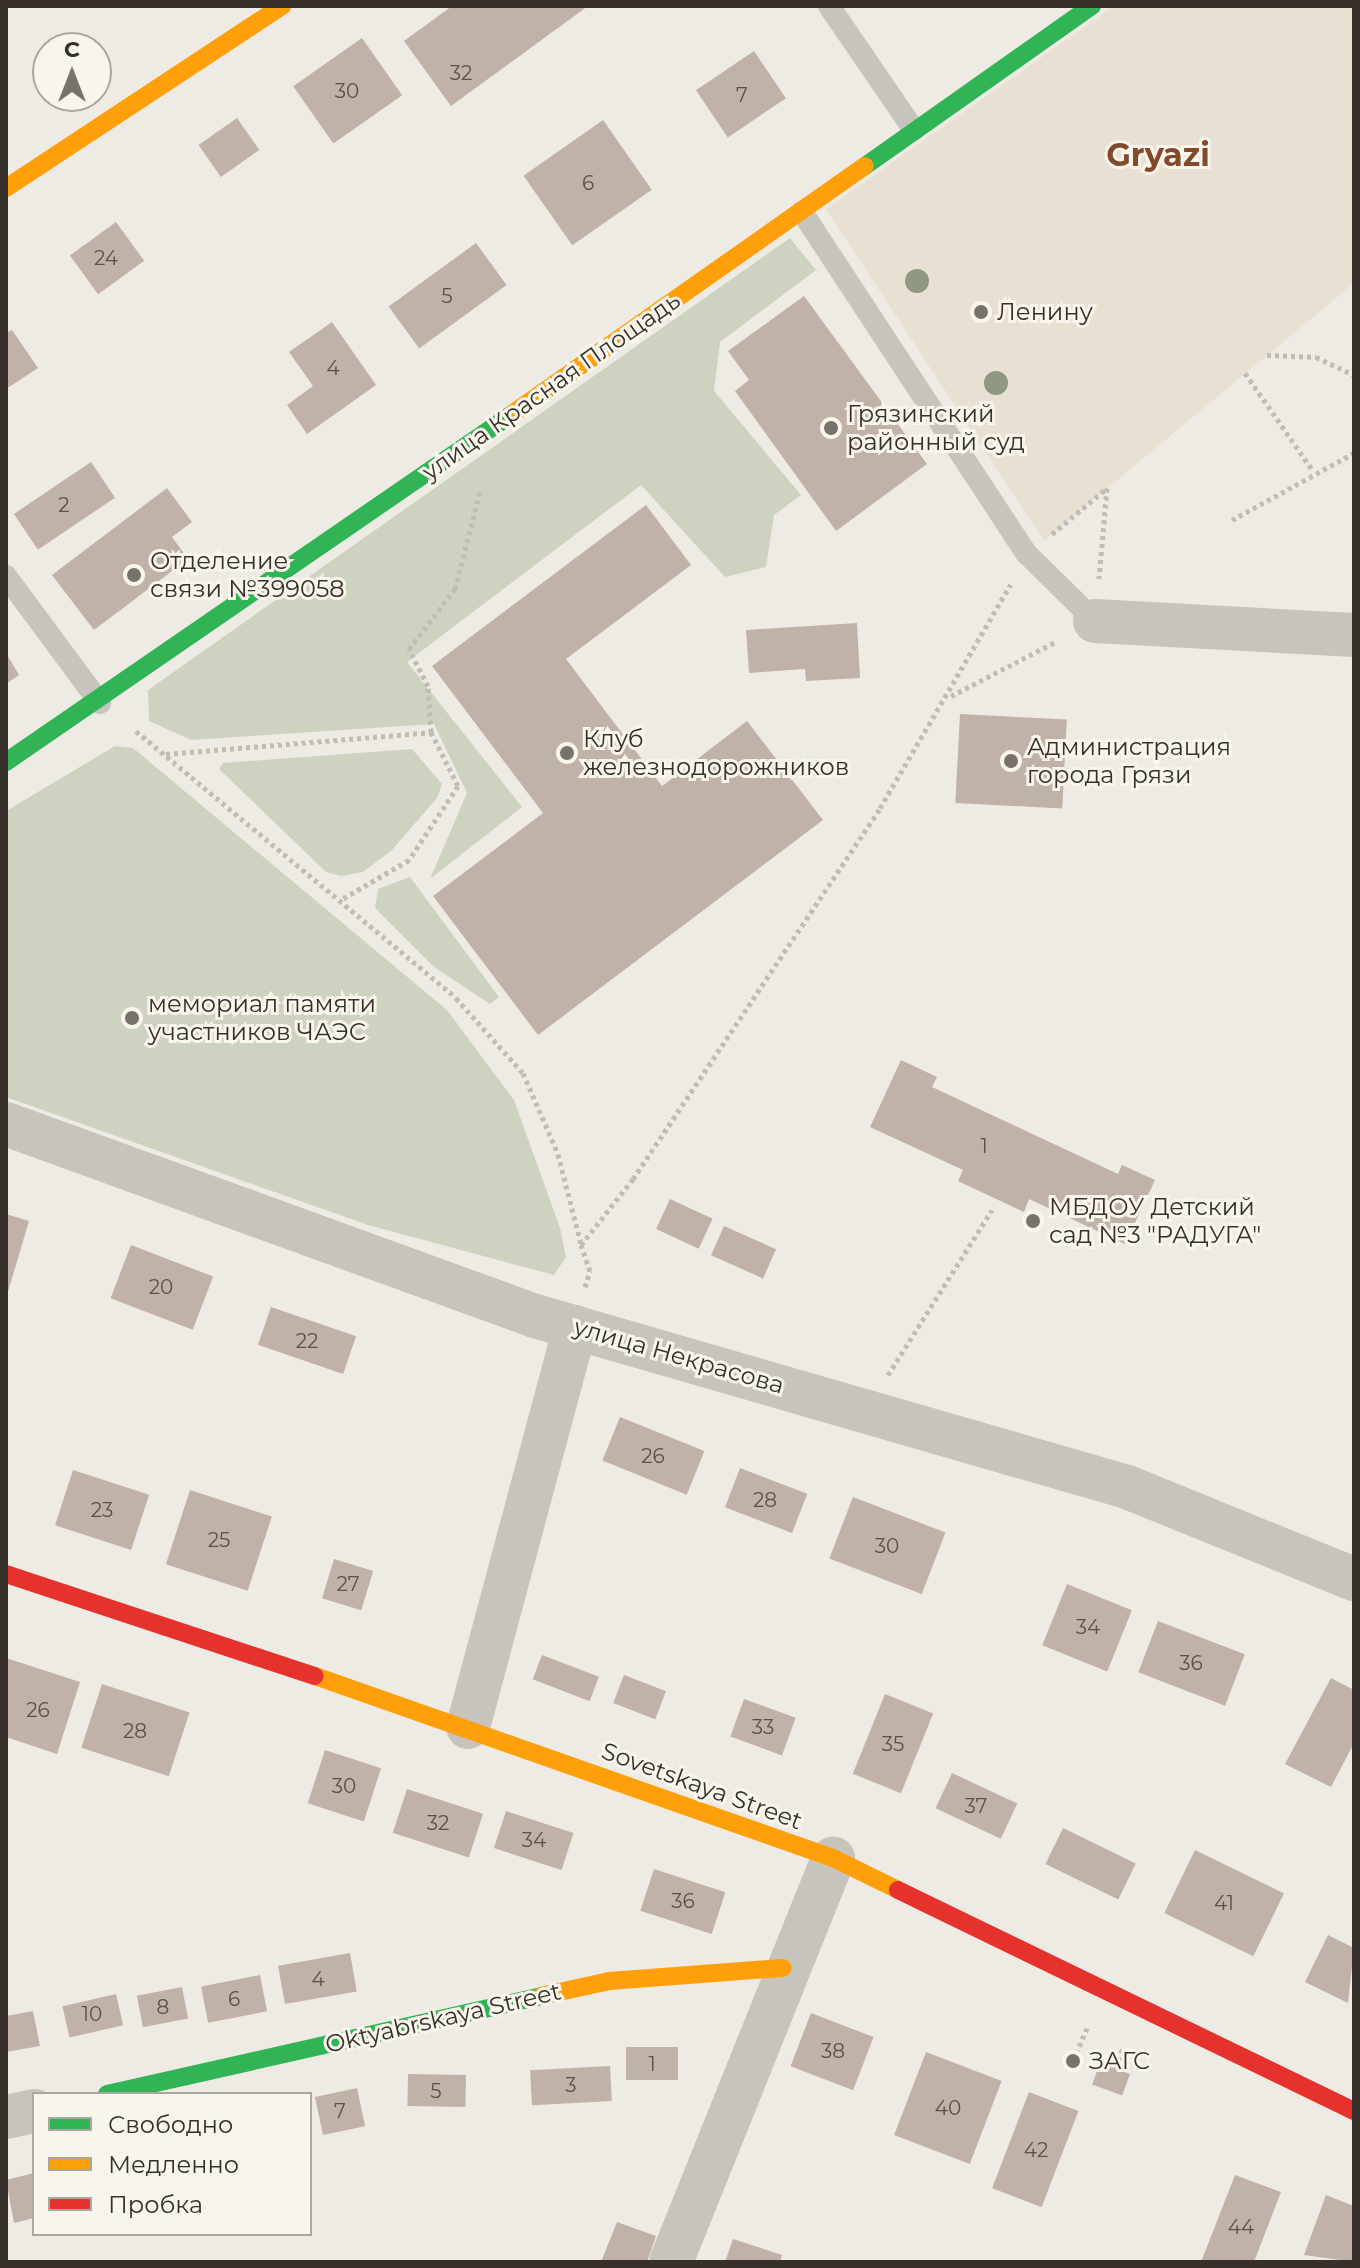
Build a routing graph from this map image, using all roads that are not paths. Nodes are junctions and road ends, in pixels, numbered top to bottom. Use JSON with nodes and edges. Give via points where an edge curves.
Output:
{"nodes":[{"id":1,"x":282,"y":6,"type":"edge"},
{"id":2,"x":829,"y":6,"type":"edge"},
{"id":3,"x":1092,"y":6,"type":"edge"},
{"id":4,"x":914,"y":130,"type":"junction"},
{"id":5,"x":6,"y":188,"type":"edge"},
{"id":6,"x":802,"y":212,"type":"junction"},
{"id":7,"x":6,"y":576,"type":"edge"},
{"id":8,"x":1095,"y":621,"type":"joint"},
{"id":9,"x":1354,"y":635,"type":"edge"},
{"id":10,"x":100,"y":703,"type":"junction"},
{"id":11,"x":6,"y":762,"type":"edge"},
{"id":12,"x":6,"y":1124,"type":"edge"},
{"id":13,"x":589,"y":1330,"type":"junction"},
{"id":14,"x":6,"y":1574,"type":"edge"},
{"id":15,"x":1354,"y":1579,"type":"edge"},
{"id":16,"x":468,"y":1727,"type":"junction"},
{"id":17,"x":833,"y":1858,"type":"junction"},
{"id":18,"x":783,"y":1968,"type":"junction"},
{"id":19,"x":116,"y":2092,"type":"edge"},
{"id":20,"x":32,"y":2111,"type":"edge"},
{"id":21,"x":1354,"y":2111,"type":"edge"},
{"id":22,"x":6,"y":2117,"type":"edge"},
{"id":23,"x":671,"y":2262,"type":"edge"}],
"edges":[{"from":1,"to":5,"type":"street"},
{"from":2,"to":4,"type":"lane"},
{"from":3,"to":4,"type":"street","name":"улица Красная Площадь","via":[[956,111]]},
{"from":4,"to":6,"type":"street","name":"улица Красная Площадь"},
{"from":6,"to":8,"type":"lane","via":[[1027,554]]},
{"from":6,"to":10,"type":"street","name":"улица Красная Площадь"},
{"from":7,"to":10,"type":"lane"},
{"from":8,"to":9,"type":"street"},
{"from":10,"to":11,"type":"street","name":"улица Красная Площадь"},
{"from":12,"to":13,"type":"street","name":"улица Некрасова"},
{"from":13,"to":15,"type":"street","name":"улица Некрасова","via":[[1127,1487]]},
{"from":13,"to":16,"type":"street"},
{"from":14,"to":16,"type":"street","name":"Sovetskaya Street"},
{"from":16,"to":17,"type":"street","name":"Sovetskaya Street"},
{"from":17,"to":18,"type":"street"},
{"from":17,"to":21,"type":"street","name":"Sovetskaya Street"},
{"from":18,"to":19,"type":"street","name":"Oktyabrskaya Street","via":[[609,1981]]},
{"from":18,"to":23,"type":"street"},
{"from":20,"to":22,"type":"street"}]}
